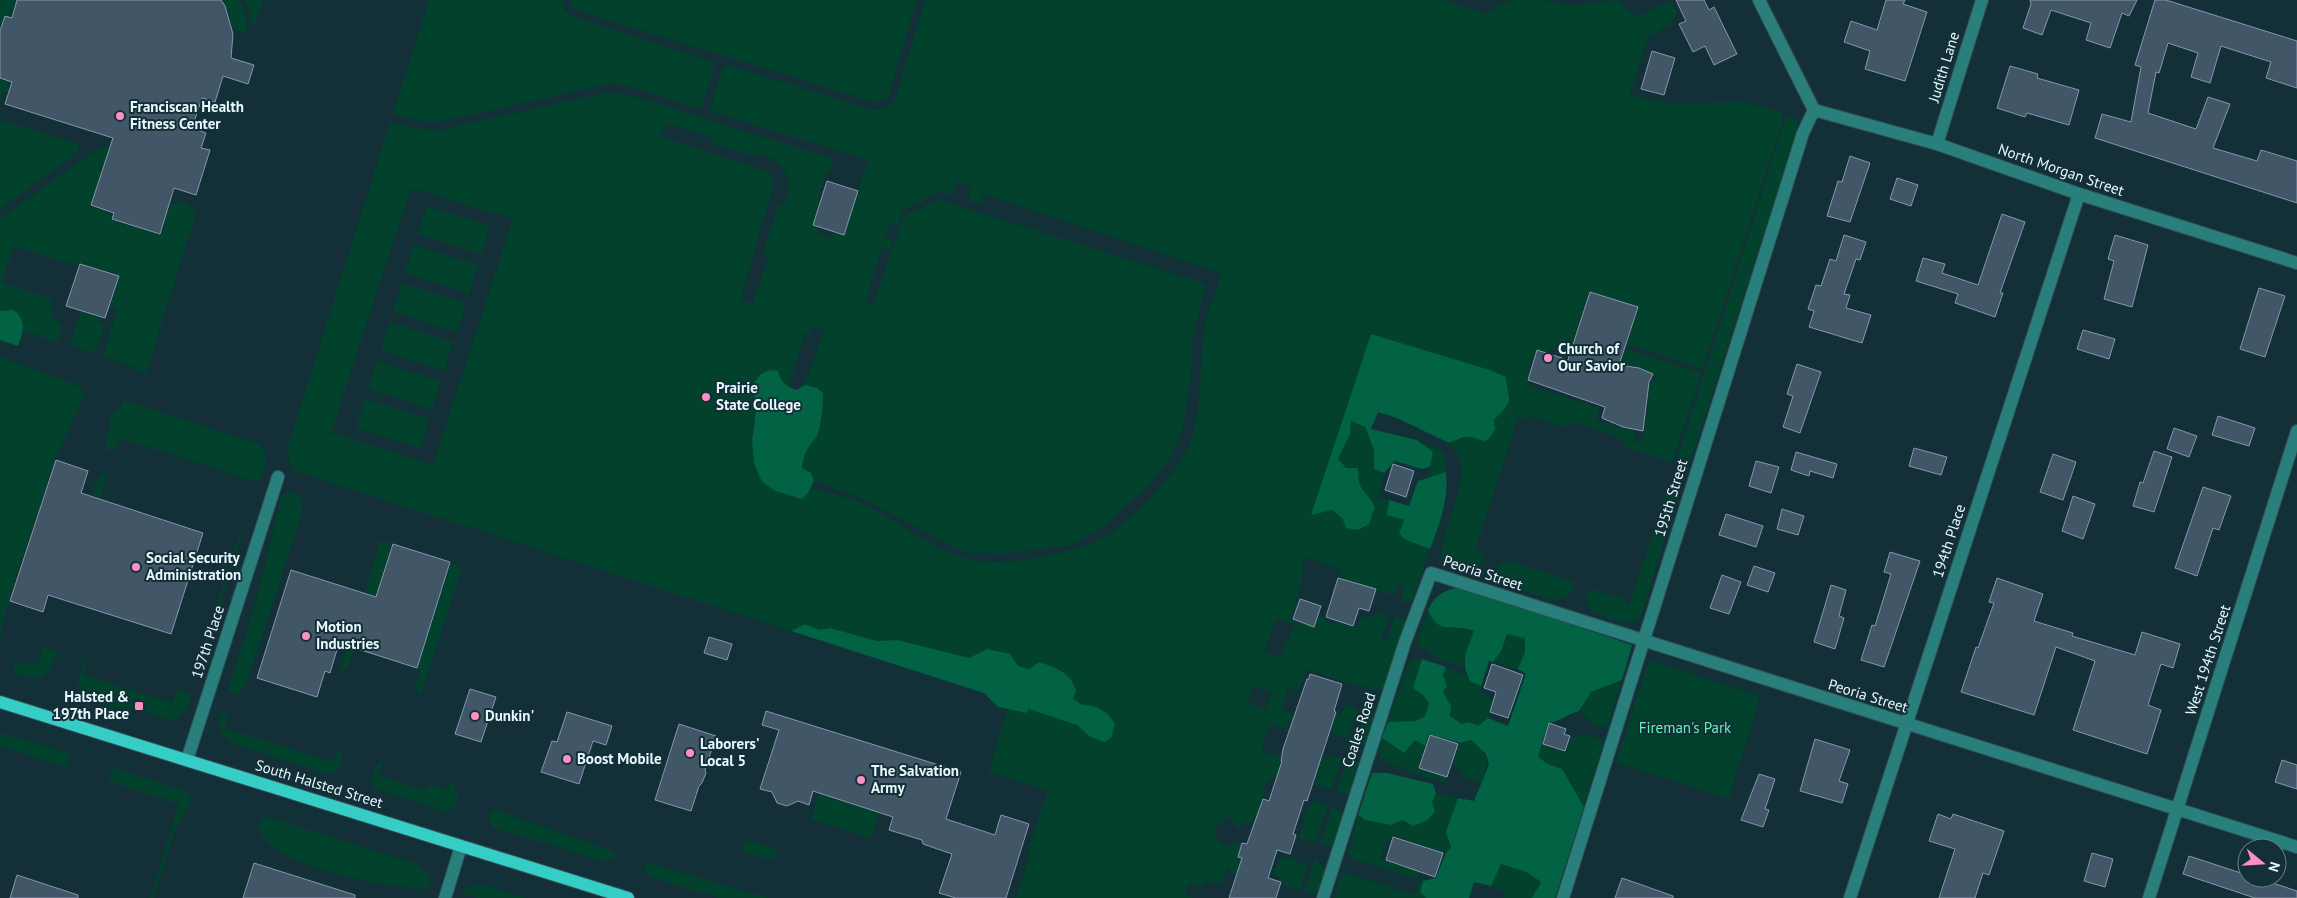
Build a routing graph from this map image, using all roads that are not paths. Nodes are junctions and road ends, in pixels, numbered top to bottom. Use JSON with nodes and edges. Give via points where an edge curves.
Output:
{"nodes":[{"id":1,"x":1759,"y":0,"type":"edge"},
{"id":2,"x":1982,"y":0,"type":"edge"},
{"id":3,"x":1814,"y":110,"type":"junction"},
{"id":4,"x":1937,"y":144,"type":"junction"},
{"id":5,"x":2078,"y":194,"type":"junction"},
{"id":6,"x":2297,"y":264,"type":"edge"},
{"id":7,"x":2297,"y":431,"type":"edge"},
{"id":8,"x":278,"y":477,"type":"dead end"},
{"id":9,"x":1431,"y":573,"type":"joint"},
{"id":10,"x":1643,"y":642,"type":"junction"},
{"id":11,"x":0,"y":702,"type":"edge"},
{"id":12,"x":1906,"y":724,"type":"junction"},
{"id":13,"x":187,"y":760,"type":"junction"},
{"id":14,"x":2177,"y":810,"type":"junction"},
{"id":15,"x":461,"y":846,"type":"junction"},
{"id":16,"x":2297,"y":848,"type":"edge"},
{"id":17,"x":445,"y":898,"type":"edge"},
{"id":18,"x":628,"y":898,"type":"edge"},
{"id":19,"x":1322,"y":898,"type":"edge"},
{"id":20,"x":1563,"y":898,"type":"edge"},
{"id":21,"x":1850,"y":898,"type":"edge"},
{"id":22,"x":2149,"y":898,"type":"edge"}],
"edges":[{"from":1,"to":3,"type":"street"},
{"from":2,"to":4,"type":"street","name":"Judith Lane"},
{"from":3,"to":4,"type":"street","name":"North Morgan Street"},
{"from":3,"to":10,"type":"street","name":"195th Street","via":[[1803,133]]},
{"from":4,"to":5,"type":"street","name":"North Morgan Street"},
{"from":5,"to":6,"type":"street","name":"North Morgan Street"},
{"from":5,"to":12,"type":"street","name":"194th Place"},
{"from":7,"to":14,"type":"street","name":"West 194th Street"},
{"from":8,"to":13,"type":"street","name":"197th Place"},
{"from":9,"to":10,"type":"street","name":"Peoria Street"},
{"from":9,"to":19,"type":"street","name":"Coales Road","via":[[1405,642]]},
{"from":10,"to":12,"type":"street","name":"Peoria Street"},
{"from":10,"to":20,"type":"street","name":"195th Street"},
{"from":11,"to":13,"type":"main road","name":"South Halsted Street"},
{"from":12,"to":14,"type":"street","name":"Peoria Street"},
{"from":12,"to":21,"type":"street","name":"194th Place"},
{"from":13,"to":15,"type":"main road","name":"South Halsted Street"},
{"from":14,"to":16,"type":"street","name":"Peoria Street"},
{"from":14,"to":22,"type":"street","name":"West 194th Street"},
{"from":15,"to":17,"type":"street"},
{"from":15,"to":18,"type":"main road","name":"South Halsted Street"}]}
